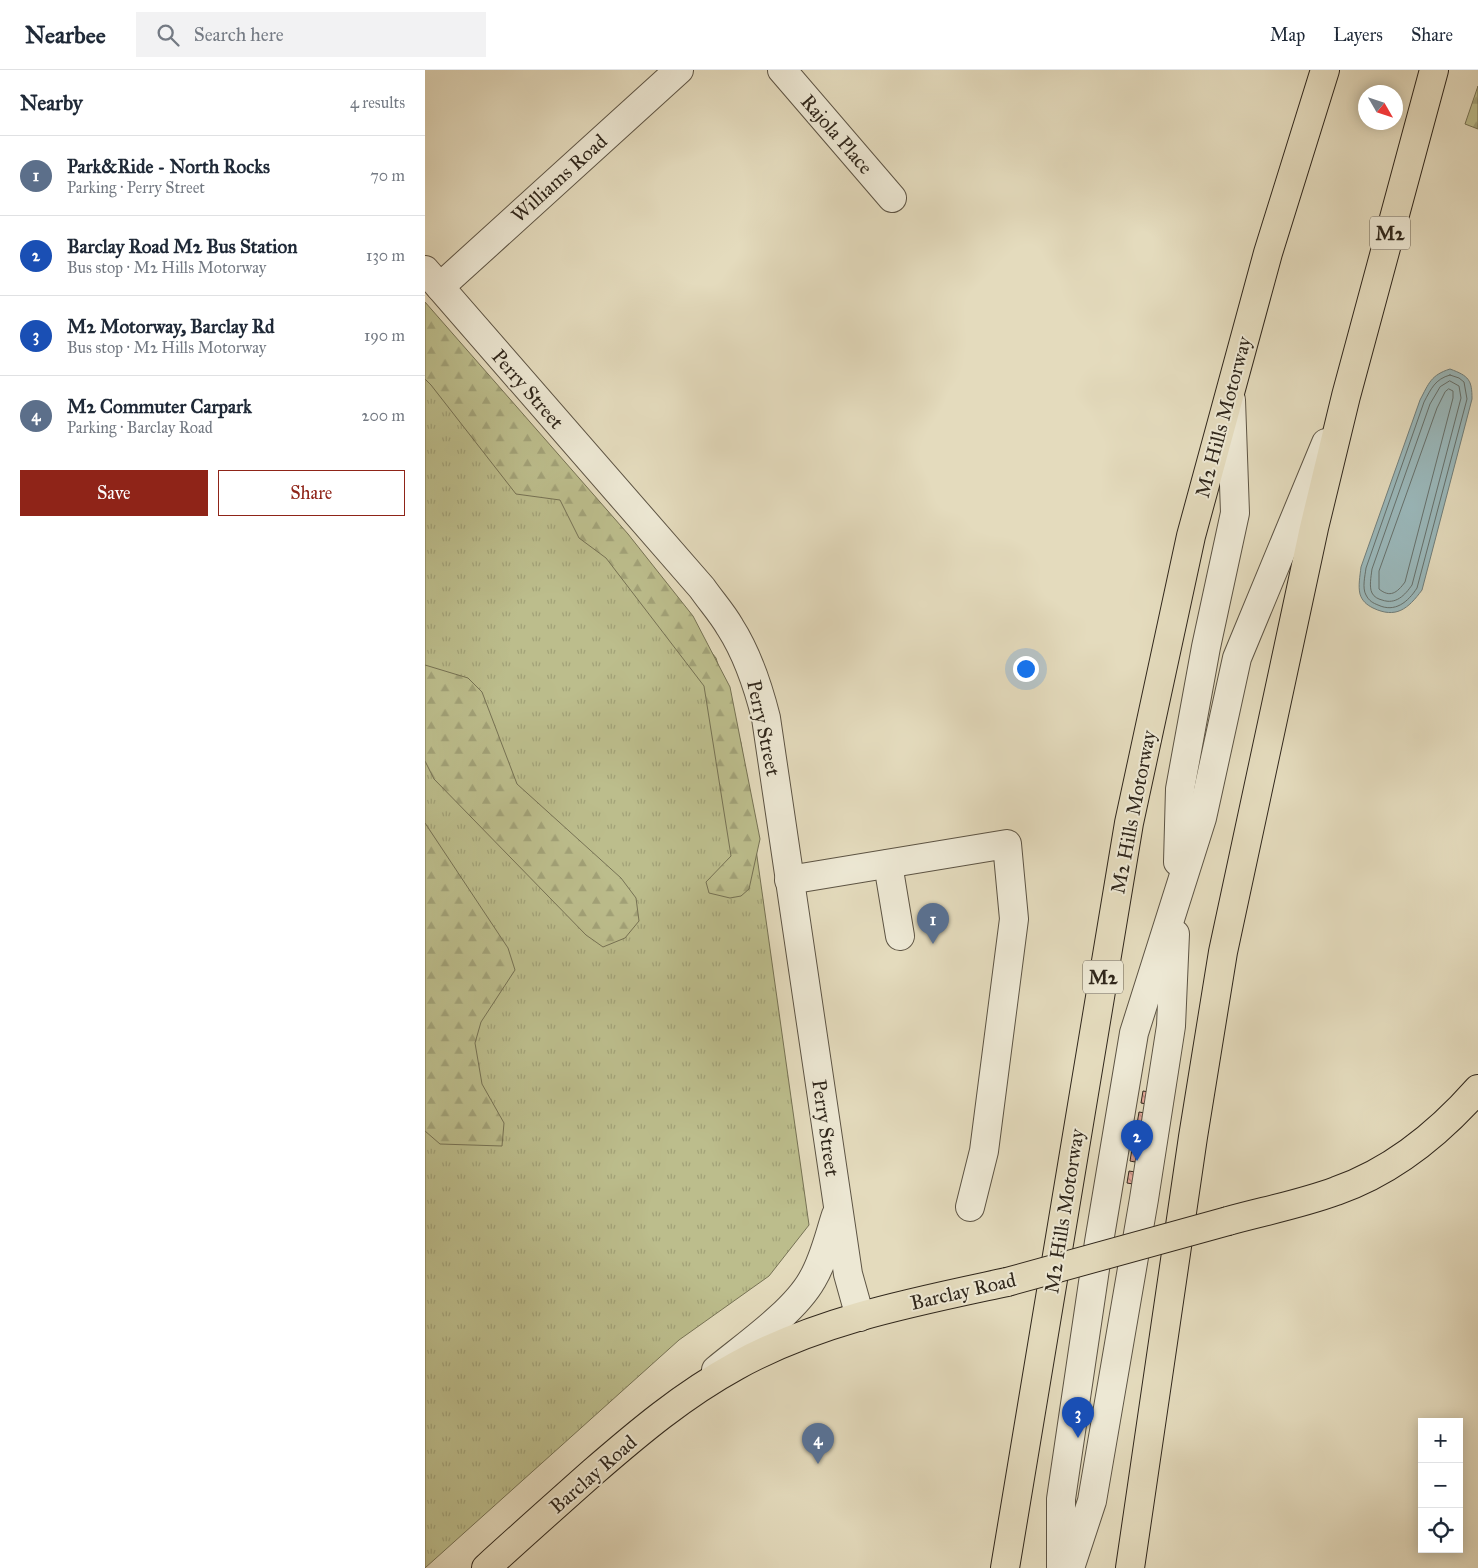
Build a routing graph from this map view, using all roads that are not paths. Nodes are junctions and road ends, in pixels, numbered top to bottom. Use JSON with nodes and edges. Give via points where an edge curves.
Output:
{"nodes":[{"id":1,"x":679,"y":70,"type":"edge"},
{"id":2,"x":782,"y":70,"type":"edge"},
{"id":3,"x":1325,"y":70,"type":"edge"},
{"id":4,"x":1434,"y":70,"type":"edge"},
{"id":5,"x":892,"y":198,"type":"dead end"},
{"id":6,"x":432,"y":278,"type":"edge"},
{"id":7,"x":1230,"y":391,"type":"junction"},
{"id":8,"x":1346,"y":396,"type":"junction"},
{"id":9,"x":888,"y":864,"type":"junction"},
{"id":10,"x":789,"y":880,"type":"junction"},
{"id":11,"x":1176,"y":898,"type":"junction"},
{"id":12,"x":900,"y":936,"type":"dead end"},
{"id":13,"x":1478,"y":1089,"type":"edge"},
{"id":14,"x":970,"y":1207,"type":"dead end"},
{"id":15,"x":838,"y":1210,"type":"junction"},
{"id":16,"x":860,"y":1317,"type":"junction"},
{"id":17,"x":684,"y":1397,"type":"junction"},
{"id":18,"x":486,"y":1568,"type":"edge"},
{"id":19,"x":1005,"y":1568,"type":"edge"},
{"id":20,"x":1061,"y":1568,"type":"edge"},
{"id":21,"x":1070,"y":1568,"type":"edge"},
{"id":22,"x":1130,"y":1568,"type":"edge"}],
"edges":[{"from":1,"to":6,"type":"street","name":"Williams Road"},
{"from":2,"to":5,"type":"street","name":"Rajola Place"},
{"from":3,"to":7,"type":"main road","name":"M2 Hills Motorway","number":"M2","via":[[1268,253]]},
{"from":4,"to":8,"type":"main road","number":"M2"},
{"from":6,"to":10,"type":"street","name":"Perry Street","via":[[702,588],[730,626],[757,685],[766,718]]},
{"from":7,"to":11,"type":"street","number":"M2","via":[[1235,513],[1180,789]]},
{"from":7,"to":19,"type":"main road","name":"M2 Hills Motorway","number":"M2","via":[[1191,536],[1129,823]]},
{"from":8,"to":11,"type":"street","number":"M2","via":[[1237,658],[1202,818]]},
{"from":8,"to":22,"type":"main road","number":"M2","via":[[1314,528],[1223,952]]},
{"from":9,"to":10,"type":"street"},
{"from":9,"to":12,"type":"street"},
{"from":9,"to":14,"type":"street","via":[[1007,844],[1014,919],[983,1151]]},
{"from":10,"to":15,"type":"street","name":"Perry Street"},
{"from":11,"to":20,"type":"street","number":"M2","via":[[1134,1033],[1061,1499]]},
{"from":11,"to":21,"type":"street","number":"M2","via":[[1171,1026],[1147,1180],[1092,1501]]},
{"from":13,"to":16,"type":"main road","name":"Barclay Road","bridge":true,"via":[[1461,1108],[1405,1154],[1336,1192],[1007,1282],[899,1305]]},
{"from":15,"to":16,"type":"street","name":"Perry Street","via":[[848,1274]]},
{"from":15,"to":17,"type":"street","name":"Perry Street","via":[[821,1262],[798,1299]]},
{"from":16,"to":17,"type":"main road","name":"Barclay Road","via":[[777,1346]]},
{"from":17,"to":18,"type":"main road","name":"Barclay Road"}]}
